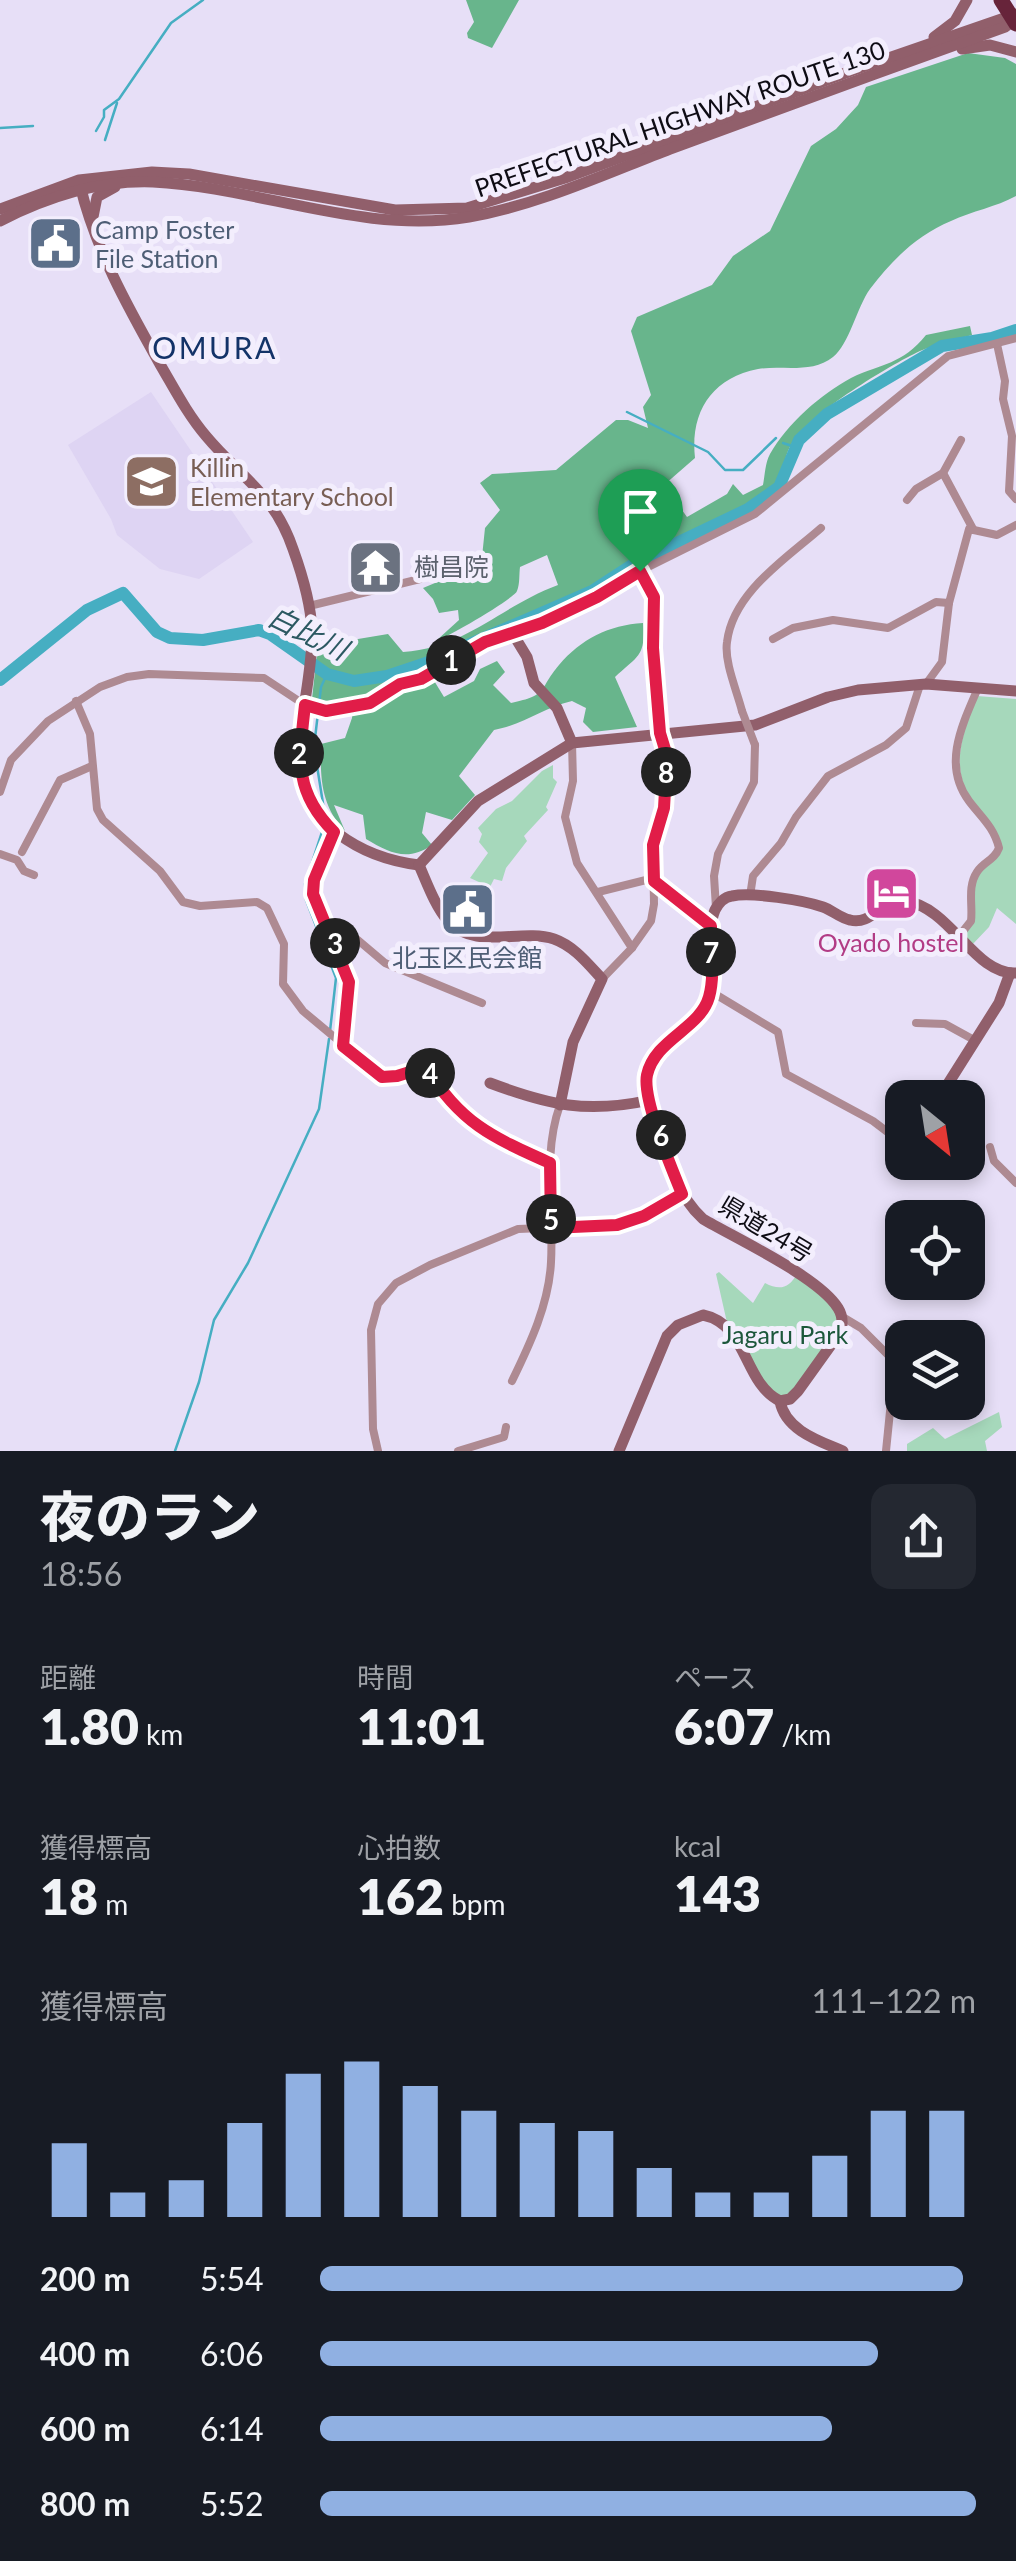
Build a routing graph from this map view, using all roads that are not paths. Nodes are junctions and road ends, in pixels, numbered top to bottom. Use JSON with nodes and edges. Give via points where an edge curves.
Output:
{"nodes":[{"id":1,"x":967,"y":0,"type":"edge"},
{"id":2,"x":1001,"y":0,"type":"edge"},
{"id":3,"x":1014,"y":19,"type":"edge"},
{"id":4,"x":1016,"y":52,"type":"edge"},
{"id":5,"x":898,"y":60,"type":"junction"},
{"id":6,"x":124,"y":183,"type":"junction"},
{"id":7,"x":80,"y":185,"type":"junction"},
{"id":8,"x":0,"y":210,"type":"edge"},
{"id":9,"x":0,"y":221,"type":"edge"},
{"id":10,"x":92,"y":223,"type":"junction"},
{"id":11,"x":1016,"y":338,"type":"edge"},
{"id":12,"x":998,"y":344,"type":"junction"},
{"id":13,"x":961,"y":440,"type":"dead end"},
{"id":14,"x":943,"y":473,"type":"junction"},
{"id":15,"x":906,"y":500,"type":"dead end"},
{"id":16,"x":1016,"y":500,"type":"edge"},
{"id":17,"x":1016,"y":525,"type":"edge"},
{"id":18,"x":822,"y":528,"type":"dead end"},
{"id":19,"x":972,"y":529,"type":"junction"},
{"id":20,"x":435,"y":566,"type":"dead end"},
{"id":21,"x":640,"y":571,"type":"junction"},
{"id":22,"x":949,"y":603,"type":"junction"},
{"id":23,"x":308,"y":606,"type":"junction"},
{"id":24,"x":513,"y":634,"type":"junction"},
{"id":25,"x":773,"y":638,"type":"dead end"},
{"id":26,"x":923,"y":685,"type":"junction"},
{"id":27,"x":978,"y":688,"type":"junction"},
{"id":28,"x":1016,"y":690,"type":"edge"},
{"id":29,"x":76,"y":702,"type":"junction"},
{"id":30,"x":308,"y":707,"type":"junction"},
{"id":31,"x":660,"y":733,"type":"junction"},
{"id":32,"x":572,"y":743,"type":"junction"},
{"id":33,"x":92,"y":766,"type":"junction"},
{"id":34,"x":0,"y":792,"type":"edge"},
{"id":35,"x":333,"y":830,"type":"junction"},
{"id":36,"x":22,"y":852,"type":"dead end"},
{"id":37,"x":0,"y":854,"type":"edge"},
{"id":38,"x":419,"y":865,"type":"junction"},
{"id":39,"x":34,"y":875,"type":"dead end"},
{"id":40,"x":654,"y":880,"type":"junction"},
{"id":41,"x":598,"y":892,"type":"junction"},
{"id":42,"x":750,"y":896,"type":"junction"},
{"id":43,"x":716,"y":908,"type":"junction"},
{"id":44,"x":711,"y":926,"type":"junction"},
{"id":45,"x":960,"y":935,"type":"junction"},
{"id":46,"x":334,"y":942,"type":"junction"},
{"id":47,"x":632,"y":948,"type":"junction"},
{"id":48,"x":1013,"y":973,"type":"edge"},
{"id":49,"x":602,"y":979,"type":"junction"},
{"id":50,"x":710,"y":991,"type":"junction"},
{"id":51,"x":482,"y":1003,"type":"dead end"},
{"id":52,"x":916,"y":1023,"type":"dead end"},
{"id":53,"x":976,"y":1042,"type":"junction"},
{"id":54,"x":343,"y":1046,"type":"junction"},
{"id":55,"x":952,"y":1080,"type":"edge"},
{"id":56,"x":490,"y":1082,"type":"dead end"},
{"id":57,"x":650,"y":1100,"type":"junction"},
{"id":58,"x":560,"y":1106,"type":"junction"},
{"id":59,"x":885,"y":1130,"type":"edge"},
{"id":60,"x":990,"y":1147,"type":"dead end"},
{"id":61,"x":550,"y":1163,"type":"junction"},
{"id":62,"x":1016,"y":1183,"type":"edge"},
{"id":63,"x":682,"y":1194,"type":"junction"},
{"id":64,"x":551,"y":1228,"type":"junction"},
{"id":65,"x":841,"y":1316,"type":"junction"},
{"id":66,"x":885,"y":1350,"type":"edge"},
{"id":67,"x":512,"y":1381,"type":"dead end"},
{"id":68,"x":780,"y":1401,"type":"junction"},
{"id":69,"x":891,"y":1420,"type":"edge"},
{"id":70,"x":506,"y":1427,"type":"dead end"},
{"id":71,"x":378,"y":1451,"type":"edge"},
{"id":72,"x":458,"y":1451,"type":"edge"},
{"id":73,"x":618,"y":1451,"type":"edge"},
{"id":74,"x":844,"y":1451,"type":"edge"},
{"id":75,"x":886,"y":1451,"type":"edge"}],
"edges":[{"from":1,"to":5,"type":"main road","via":[[948,28]]},
{"from":2,"to":3,"type":"highway"},
{"from":3,"to":5,"type":"main road","name":"PREFECTURAL HIGHWAY ROUTE 130"},
{"from":4,"to":5,"type":"main road","via":[[990,45]]},
{"from":5,"to":6,"type":"main road","name":"PREFECTURAL HIGHWAY ROUTE 130","via":[[568,187],[469,217],[392,220],[187,185]]},
{"from":5,"to":7,"type":"main road","name":"PREFECTURAL HIGHWAY ROUTE 130","via":[[467,208],[395,210],[189,174],[124,174]]},
{"from":6,"to":7,"type":"main road","name":"PREFECTURAL HIGHWAY ROUTE 130"},
{"from":6,"to":10,"type":"main road","via":[[97,197]]},
{"from":7,"to":8,"type":"main road","name":"PREFECTURAL HIGHWAY ROUTE 130"},
{"from":7,"to":9,"type":"main road","name":"PREFECTURAL HIGHWAY ROUTE 130"},
{"from":7,"to":10,"type":"main road"},
{"from":10,"to":23,"type":"main road","via":[[131,313],[185,407],[276,512]]},
{"from":11,"to":12,"type":"street"},
{"from":12,"to":16,"type":"street"},
{"from":12,"to":21,"type":"street","via":[[948,356],[755,514]]},
{"from":13,"to":14,"type":"street"},
{"from":14,"to":15,"type":"street"},
{"from":14,"to":19,"type":"street"},
{"from":17,"to":19,"type":"street","via":[[997,534]]},
{"from":18,"to":43,"type":"street","bridge":true,"via":[[761,580],[737,611],[726,644],[754,745],[754,782],[718,854]]},
{"from":19,"to":22,"type":"street"},
{"from":20,"to":23,"type":"street","via":[[420,579]]},
{"from":21,"to":24,"type":"street"},
{"from":21,"to":31,"type":"street","via":[[654,597]]},
{"from":22,"to":25,"type":"street","via":[[936,602],[888,628],[833,620]]},
{"from":22,"to":26,"type":"street","via":[[942,662]]},
{"from":23,"to":30,"type":"main road"},
{"from":24,"to":30,"type":"street","via":[[370,703],[326,711]]},
{"from":24,"to":32,"type":"main road"},
{"from":26,"to":27,"type":"main road"},
{"from":26,"to":31,"type":"main road","via":[[844,694],[755,724]]},
{"from":26,"to":42,"type":"street","via":[[906,728],[828,776],[753,876]]},
{"from":27,"to":28,"type":"main road"},
{"from":27,"to":45,"type":"street","via":[[954,765],[999,848],[976,874],[971,921]]},
{"from":29,"to":30,"type":"street","via":[[112,682],[149,674],[264,678]]},
{"from":29,"to":33,"type":"street","via":[[90,734]]},
{"from":29,"to":34,"type":"street","via":[[11,760]]},
{"from":30,"to":35,"type":"main road","via":[[300,770],[307,795]]},
{"from":31,"to":32,"type":"main road"},
{"from":31,"to":40,"type":"street","via":[[667,756]]},
{"from":32,"to":38,"type":"main road","via":[[478,800]]},
{"from":32,"to":41,"type":"street","via":[[565,817],[577,863]]},
{"from":33,"to":36,"type":"street","via":[[60,780]]},
{"from":33,"to":54,"type":"street","via":[[103,820],[160,871],[183,902],[257,902],[267,908],[284,944],[283,984]]},
{"from":35,"to":38,"type":"main road","via":[[378,857]]},
{"from":35,"to":46,"type":"street","via":[[313,887]]},
{"from":37,"to":39,"type":"street"},
{"from":38,"to":49,"type":"main road","via":[[445,918],[461,931],[558,940]]},
{"from":40,"to":41,"type":"street"},
{"from":40,"to":44,"type":"street"},
{"from":40,"to":47,"type":"street","via":[[650,921]]},
{"from":41,"to":47,"type":"street"},
{"from":42,"to":43,"type":"main road","via":[[731,896]]},
{"from":42,"to":45,"type":"main road","via":[[824,907],[855,921],[902,900]]},
{"from":43,"to":44,"type":"main road"},
{"from":44,"to":50,"type":"main road"},
{"from":45,"to":48,"type":"main road","via":[[993,970]]},
{"from":46,"to":51,"type":"street","via":[[346,930],[385,963]]},
{"from":46,"to":54,"type":"street","via":[[349,982]]},
{"from":47,"to":49,"type":"street"},
{"from":48,"to":53,"type":"main road"},
{"from":49,"to":58,"type":"main road","via":[[573,1042]]},
{"from":50,"to":57,"type":"main road","name":"県道24号","via":[[702,1011],[651,1065]]},
{"from":50,"to":59,"type":"street","via":[[778,1032],[786,1074]]},
{"from":52,"to":53,"type":"street","via":[[945,1024]]},
{"from":53,"to":55,"type":"main road"},
{"from":54,"to":61,"type":"street","via":[[382,1077],[426,1067],[476,1127]]},
{"from":56,"to":58,"type":"main road"},
{"from":57,"to":58,"type":"main road"},
{"from":57,"to":63,"type":"main road","name":"県道24号"},
{"from":58,"to":61,"type":"street"},
{"from":60,"to":62,"type":"street"},
{"from":61,"to":64,"type":"street"},
{"from":63,"to":64,"type":"street","via":[[617,1225]]},
{"from":63,"to":65,"type":"main road","name":"県道24号","via":[[703,1219],[808,1280]]},
{"from":64,"to":67,"type":"street","via":[[552,1265],[540,1315]]},
{"from":64,"to":71,"type":"street","via":[[518,1229],[406,1276],[388,1290],[371,1330]]},
{"from":65,"to":66,"type":"street"},
{"from":65,"to":68,"type":"main road","via":[[841,1331],[798,1391]]},
{"from":68,"to":73,"type":"main road","via":[[724,1323],[691,1318],[668,1336]]},
{"from":68,"to":74,"type":"main road","via":[[805,1435]]},
{"from":69,"to":75,"type":"street"},
{"from":70,"to":72,"type":"street","via":[[504,1437]]}]}
